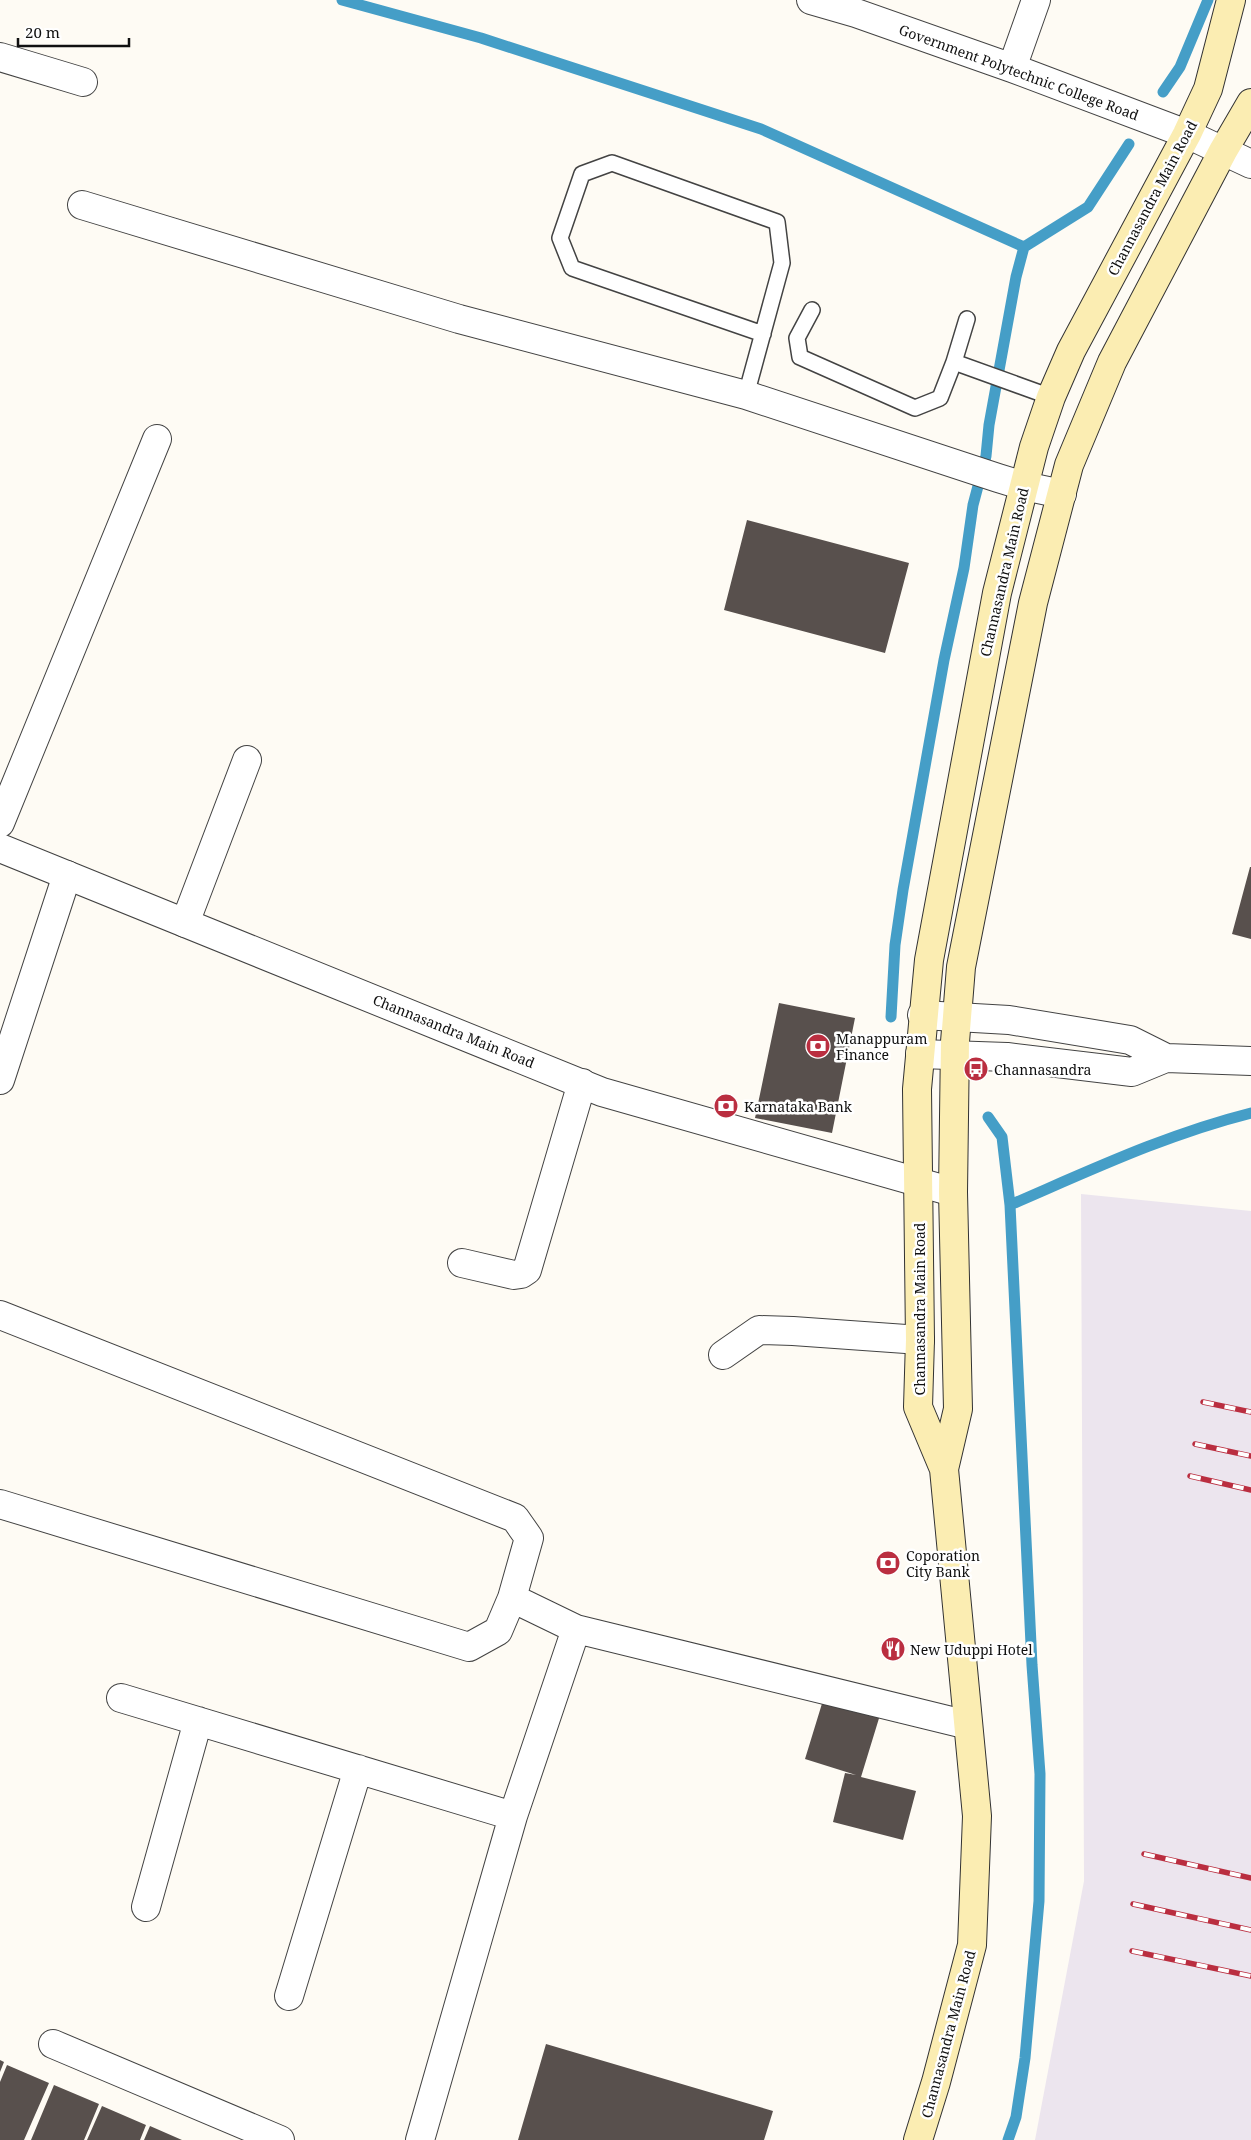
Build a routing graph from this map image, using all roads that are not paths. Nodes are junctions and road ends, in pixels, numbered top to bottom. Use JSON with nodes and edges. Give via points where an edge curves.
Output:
{"nodes":[{"id":1,"x":811,"y":0,"type":"edge"},
{"id":2,"x":1036,"y":0,"type":"edge"},
{"id":3,"x":1231,"y":0,"type":"edge"},
{"id":4,"x":858,"y":6,"type":"edge"},
{"id":5,"x":0,"y":57,"type":"edge"},
{"id":6,"x":1012,"y":68,"type":"junction"},
{"id":7,"x":83,"y":82,"type":"dead end"},
{"id":8,"x":1251,"y":103,"type":"edge"},
{"id":9,"x":1187,"y":134,"type":"junction"},
{"id":10,"x":1223,"y":151,"type":"junction"},
{"id":11,"x":1251,"y":164,"type":"edge"},
{"id":12,"x":82,"y":205,"type":"dead end"},
{"id":13,"x":812,"y":310,"type":"dead end"},
{"id":14,"x":967,"y":319,"type":"dead end"},
{"id":15,"x":763,"y":334,"type":"junction"},
{"id":16,"x":954,"y":362,"type":"junction"},
{"id":17,"x":746,"y":395,"type":"junction"},
{"id":18,"x":1050,"y":397,"type":"junction"},
{"id":19,"x":157,"y":439,"type":"dead end"},
{"id":20,"x":1024,"y":486,"type":"junction"},
{"id":21,"x":1062,"y":494,"type":"junction"},
{"id":22,"x":247,"y":760,"type":"dead end"},
{"id":23,"x":0,"y":822,"type":"edge"},
{"id":24,"x":0,"y":848,"type":"edge"},
{"id":25,"x":67,"y":875,"type":"junction"},
{"id":26,"x":186,"y":923,"type":"junction"},
{"id":27,"x":922,"y":1015,"type":"junction"},
{"id":28,"x":957,"y":1018,"type":"junction"},
{"id":29,"x":920,"y":1054,"type":"junction"},
{"id":30,"x":955,"y":1056,"type":"junction"},
{"id":31,"x":1166,"y":1058,"type":"junction"},
{"id":32,"x":1251,"y":1062,"type":"edge"},
{"id":33,"x":0,"y":1080,"type":"edge"},
{"id":34,"x":582,"y":1083,"type":"junction"},
{"id":35,"x":918,"y":1183,"type":"junction"},
{"id":36,"x":953,"y":1192,"type":"junction"},
{"id":37,"x":462,"y":1264,"type":"dead end"},
{"id":38,"x":0,"y":1315,"type":"edge"},
{"id":39,"x":920,"y":1340,"type":"junction"},
{"id":40,"x":723,"y":1355,"type":"dead end"},
{"id":41,"x":944,"y":1469,"type":"junction"},
{"id":42,"x":0,"y":1504,"type":"edge"},
{"id":43,"x":512,"y":1598,"type":"junction"},
{"id":44,"x":576,"y":1629,"type":"junction"},
{"id":45,"x":121,"y":1698,"type":"dead end"},
{"id":46,"x":198,"y":1721,"type":"junction"},
{"id":47,"x":968,"y":1725,"type":"junction"},
{"id":48,"x":358,"y":1769,"type":"junction"},
{"id":49,"x":513,"y":1816,"type":"junction"},
{"id":50,"x":146,"y":1907,"type":"dead end"},
{"id":51,"x":289,"y":1996,"type":"dead end"},
{"id":52,"x":53,"y":2044,"type":"dead end"},
{"id":53,"x":280,"y":2140,"type":"edge"},
{"id":54,"x":420,"y":2140,"type":"edge"},
{"id":55,"x":918,"y":2140,"type":"edge"}],
"edges":[{"from":1,"to":4,"type":"street","name":"Government Polytechnic College Road"},
{"from":2,"to":6,"type":"street"},
{"from":3,"to":9,"type":"main road","name":"Channasandra Main Road","via":[[1208,88]]},
{"from":4,"to":6,"type":"street","name":"Government Polytechnic College Road"},
{"from":5,"to":7,"type":"street"},
{"from":6,"to":9,"type":"street","name":"Government Polytechnic College Road"},
{"from":8,"to":10,"type":"main road"},
{"from":9,"to":10,"type":"street","name":"Government Polytechnic College Road"},
{"from":9,"to":18,"type":"main road","name":"Channasandra Main Road"},
{"from":10,"to":11,"type":"street","name":"Government Polytechnic College Road"},
{"from":10,"to":21,"type":"main road","via":[[1112,362],[1069,465]]},
{"from":12,"to":17,"type":"street","via":[[459,319]]},
{"from":13,"to":16,"type":"lane","via":[[797,338],[800,357],[915,408],[940,398]]},
{"from":14,"to":16,"type":"lane"},
{"from":15,"to":15,"type":"lane","via":[[782,263],[777,222],[612,163],[582,174],[560,238],[572,268]]},
{"from":15,"to":17,"type":"lane"},
{"from":16,"to":18,"type":"lane"},
{"from":17,"to":20,"type":"street"},
{"from":18,"to":20,"type":"main road","name":"Channasandra Main Road"},
{"from":19,"to":23,"type":"street"},
{"from":20,"to":21,"type":"street"},
{"from":20,"to":27,"type":"main road","name":"Channasandra Main Road","via":[[997,593],[929,960]]},
{"from":21,"to":28,"type":"main road","via":[[1033,602],[961,967]]},
{"from":22,"to":26,"type":"street"},
{"from":24,"to":25,"type":"street","name":"Channasandra Main Road"},
{"from":25,"to":26,"type":"street","name":"Channasandra Main Road"},
{"from":25,"to":33,"type":"street"},
{"from":26,"to":34,"type":"street","name":"Channasandra Main Road"},
{"from":27,"to":28,"type":"street"},
{"from":27,"to":29,"type":"main road","name":"Channasandra Main Road"},
{"from":28,"to":30,"type":"main road"},
{"from":28,"to":31,"type":"street","via":[[1009,1020],[1130,1040]]},
{"from":29,"to":30,"type":"street"},
{"from":29,"to":35,"type":"main road","name":"Channasandra Main Road"},
{"from":30,"to":31,"type":"street","via":[[1007,1057],[1132,1072]]},
{"from":30,"to":36,"type":"main road"},
{"from":31,"to":32,"type":"street"},
{"from":34,"to":35,"type":"street","name":"Channasandra Main Road","via":[[602,1092]]},
{"from":34,"to":37,"type":"street","via":[[527,1270],[514,1275]]},
{"from":35,"to":36,"type":"street"},
{"from":35,"to":39,"type":"main road","name":"Channasandra Main Road"},
{"from":36,"to":41,"type":"main road","via":[[958,1409]]},
{"from":38,"to":43,"type":"street","via":[[515,1518],[529,1538]]},
{"from":39,"to":40,"type":"street","via":[[758,1330]]},
{"from":39,"to":41,"type":"main road","name":"Channasandra Main Road","via":[[918,1407]]},
{"from":41,"to":47,"type":"main road","name":"Channasandra Main Road"},
{"from":42,"to":43,"type":"street","via":[[469,1647],[498,1632]]},
{"from":43,"to":44,"type":"street"},
{"from":44,"to":47,"type":"street"},
{"from":44,"to":49,"type":"street"},
{"from":45,"to":46,"type":"street"},
{"from":46,"to":48,"type":"street"},
{"from":46,"to":50,"type":"street"},
{"from":47,"to":55,"type":"main road","name":"Channasandra Main Road","via":[[977,1816],[972,1945]]},
{"from":48,"to":49,"type":"street"},
{"from":48,"to":51,"type":"street"},
{"from":49,"to":54,"type":"street"},
{"from":52,"to":53,"type":"street"}]}
